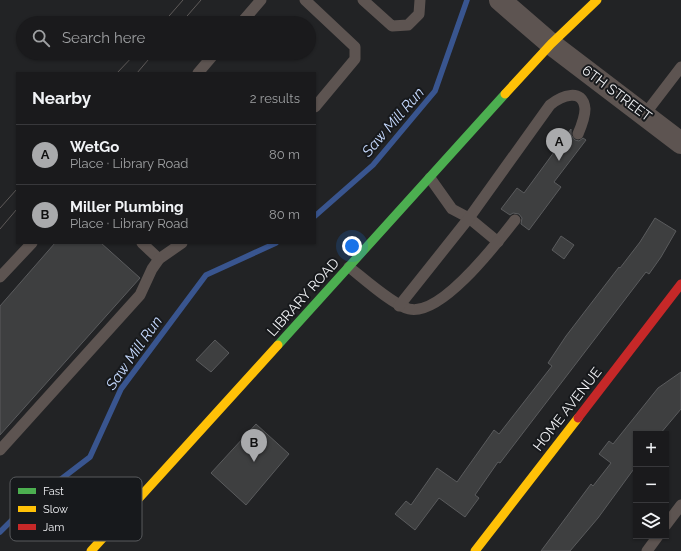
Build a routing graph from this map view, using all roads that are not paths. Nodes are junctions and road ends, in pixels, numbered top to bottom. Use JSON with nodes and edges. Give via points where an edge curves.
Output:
{"nodes":[{"id":1,"x":261,"y":0,"type":"edge"},
{"id":2,"x":305,"y":0,"type":"edge"},
{"id":3,"x":363,"y":0,"type":"edge"},
{"id":4,"x":420,"y":0,"type":"edge"},
{"id":5,"x":500,"y":0,"type":"edge"},
{"id":6,"x":597,"y":0,"type":"edge"},
{"id":7,"x":577,"y":6,"type":"dead end"},
{"id":8,"x":247,"y":16,"type":"edge"},
{"id":9,"x":551,"y":44,"type":"junction"},
{"id":10,"x":209,"y":60,"type":"edge"},
{"id":11,"x":681,"y":67,"type":"edge"},
{"id":12,"x":199,"y":72,"type":"edge"},
{"id":13,"x":316,"y":105,"type":"edge"},
{"id":14,"x":645,"y":114,"type":"junction"},
{"id":15,"x":578,"y":134,"type":"dead end"},
{"id":16,"x":681,"y":143,"type":"edge"},
{"id":17,"x":430,"y":178,"type":"junction"},
{"id":18,"x":469,"y":218,"type":"junction"},
{"id":19,"x":516,"y":220,"type":"dead end"},
{"id":20,"x":498,"y":242,"type":"junction"},
{"id":21,"x":31,"y":244,"type":"edge"},
{"id":22,"x":143,"y":244,"type":"edge"},
{"id":23,"x":181,"y":244,"type":"edge"},
{"id":24,"x":159,"y":259,"type":"junction"},
{"id":25,"x":349,"y":267,"type":"junction"},
{"id":26,"x":0,"y":277,"type":"edge"},
{"id":27,"x":681,"y":284,"type":"edge"},
{"id":28,"x":399,"y":306,"type":"junction"},
{"id":29,"x":0,"y":450,"type":"edge"},
{"id":30,"x":142,"y":495,"type":"edge"},
{"id":31,"x":681,"y":505,"type":"edge"},
{"id":32,"x":669,"y":521,"type":"edge"},
{"id":33,"x":656,"y":539,"type":"edge"},
{"id":34,"x":100,"y":541,"type":"edge"},
{"id":35,"x":91,"y":551,"type":"edge"},
{"id":36,"x":475,"y":551,"type":"edge"},
{"id":37,"x":647,"y":551,"type":"edge"}],
"edges":[{"from":1,"to":8,"type":"lane"},
{"from":2,"to":13,"type":"lane","via":[[355,46],[355,59]]},
{"from":3,"to":4,"type":"lane","via":[[392,26],[408,25],[419,14]]},
{"from":5,"to":9,"type":"street","name":"6TH STREET"},
{"from":6,"to":9,"type":"main road","name":"LIBRARY ROAD"},
{"from":7,"to":9,"type":"main road","name":"LIBRARY ROAD"},
{"from":9,"to":14,"type":"street","name":"6TH STREET"},
{"from":9,"to":17,"type":"main road","name":"LIBRARY ROAD"},
{"from":10,"to":12,"type":"lane"},
{"from":11,"to":14,"type":"lane"},
{"from":14,"to":16,"type":"street","name":"6TH STREET"},
{"from":15,"to":18,"type":"lane","via":[[585,109],[578,97],[568,94],[550,105]]},
{"from":17,"to":18,"type":"lane","via":[[452,209]]},
{"from":17,"to":25,"type":"main road","name":"LIBRARY ROAD"},
{"from":18,"to":20,"type":"lane"},
{"from":18,"to":28,"type":"lane"},
{"from":19,"to":20,"type":"lane"},
{"from":20,"to":28,"type":"lane","via":[[454,290],[440,300],[410,310]]},
{"from":21,"to":26,"type":"lane"},
{"from":22,"to":24,"type":"lane"},
{"from":23,"to":24,"type":"lane"},
{"from":24,"to":29,"type":"lane","via":[[140,295]]},
{"from":25,"to":28,"type":"lane"},
{"from":25,"to":30,"type":"main road","name":"LIBRARY ROAD"},
{"from":27,"to":36,"type":"main road","name":"HOME AVENUE"},
{"from":31,"to":32,"type":"lane"},
{"from":33,"to":37,"type":"lane"},
{"from":34,"to":35,"type":"main road","name":"LIBRARY ROAD"}]}
